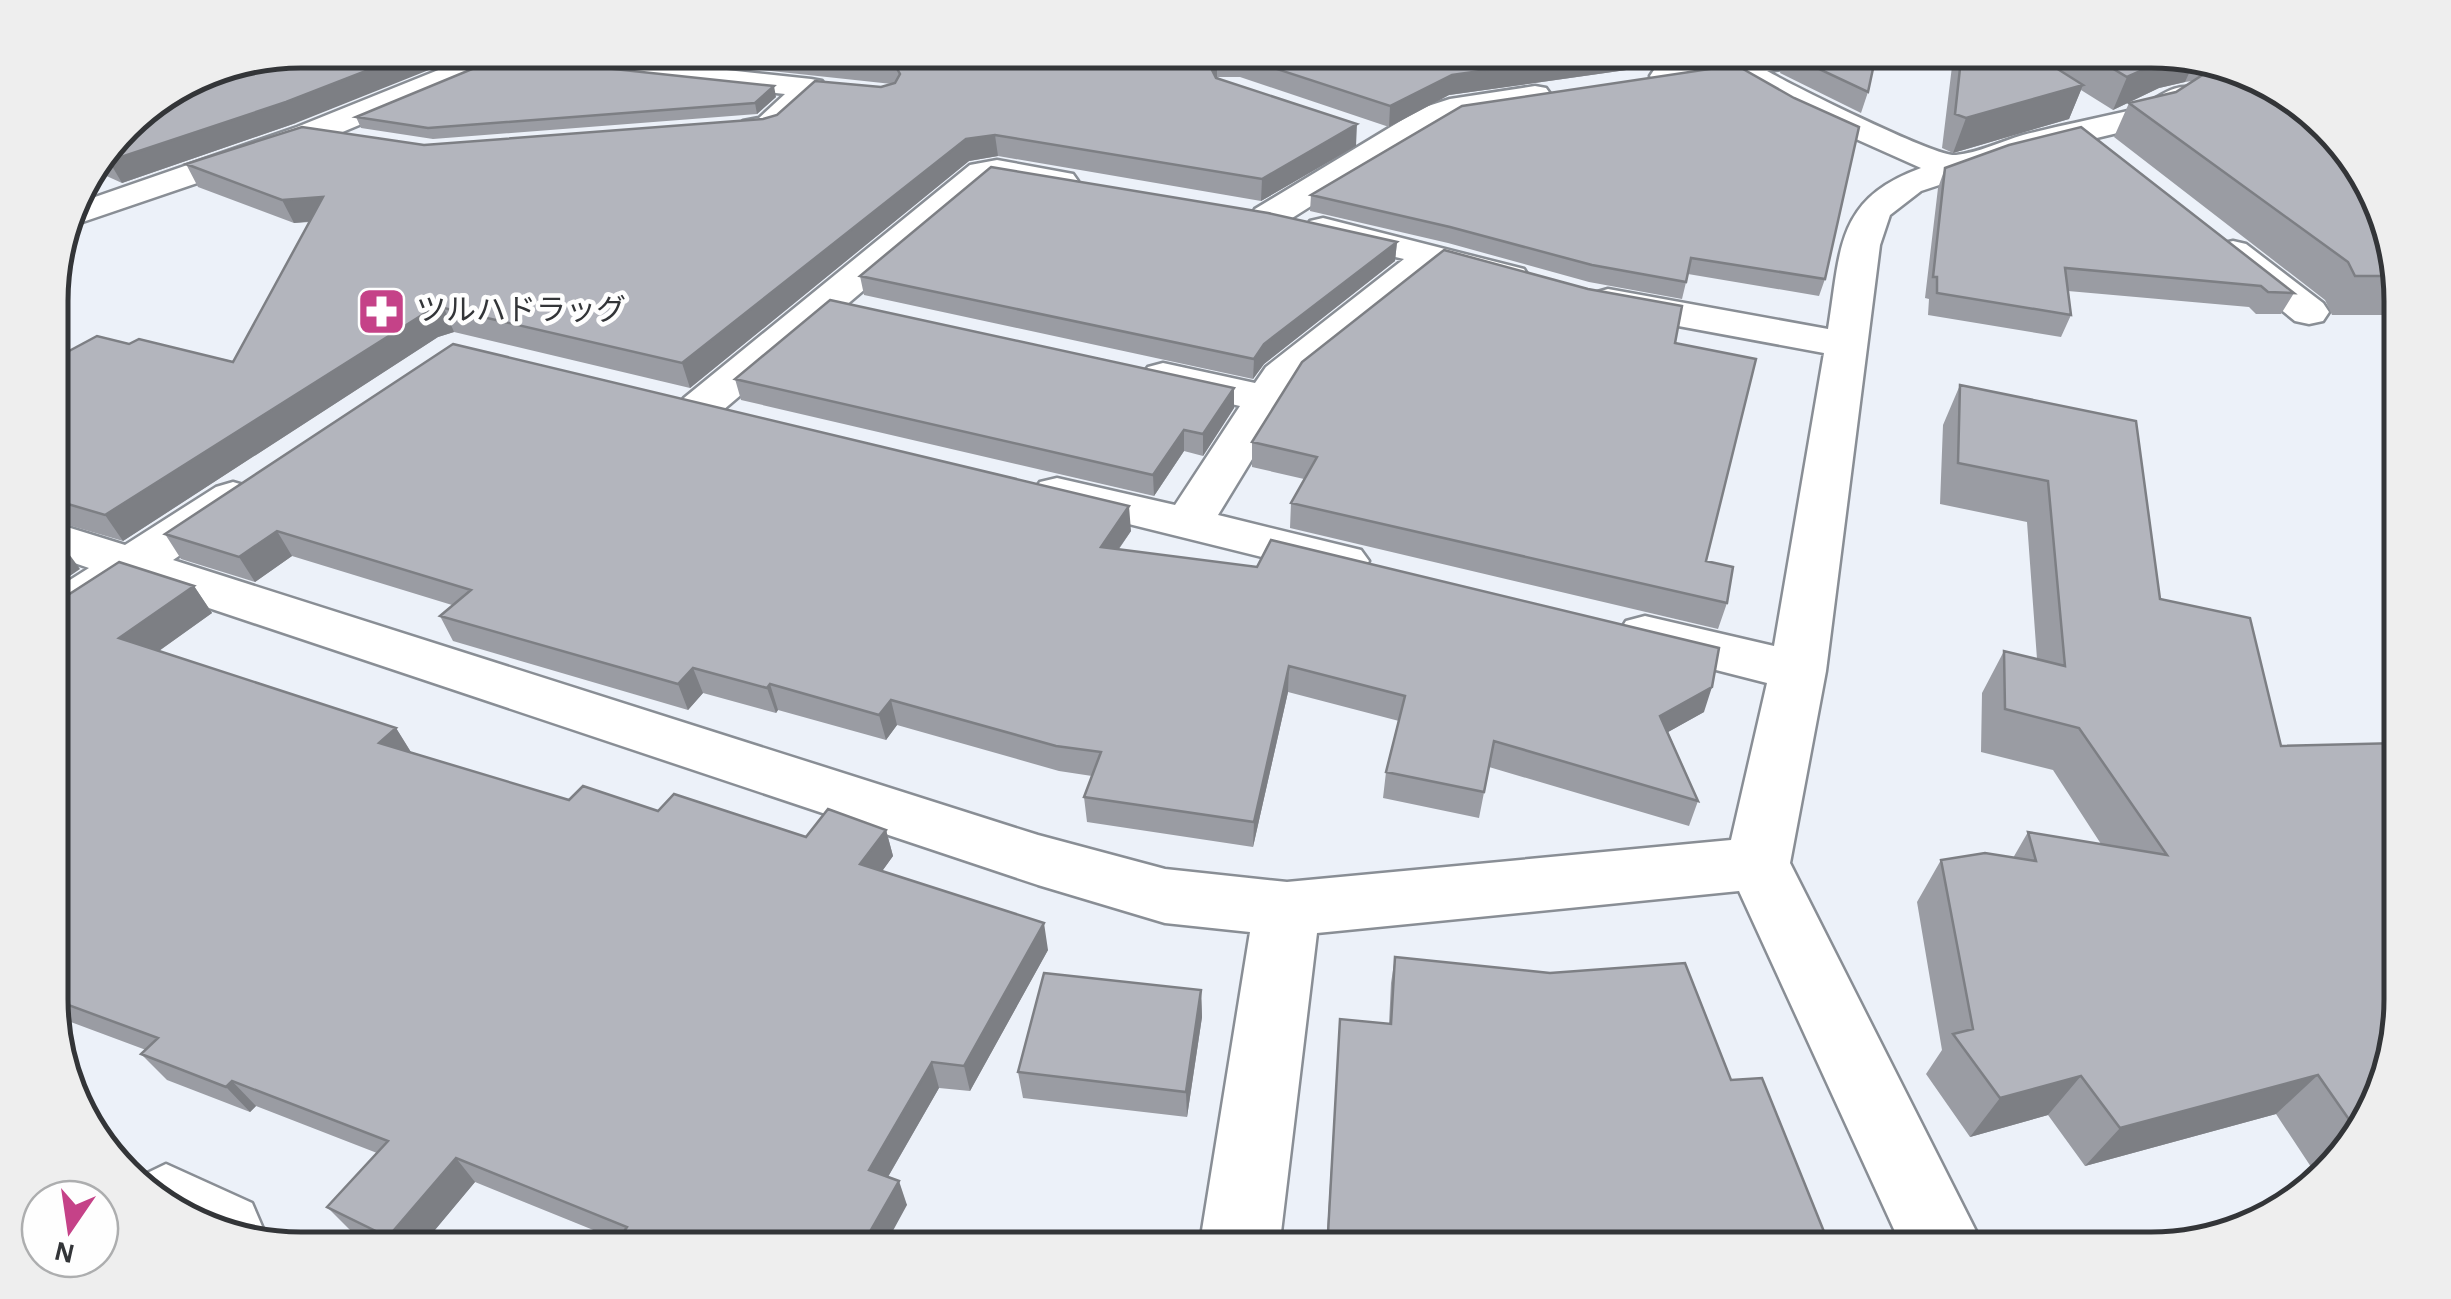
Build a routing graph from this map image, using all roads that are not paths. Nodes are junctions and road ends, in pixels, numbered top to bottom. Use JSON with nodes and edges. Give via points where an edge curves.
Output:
{"nodes":[{"id":1,"x":470,"y":68,"type":"edge"},
{"id":2,"x":643,"y":68,"type":"edge"},
{"id":3,"x":1684,"y":68,"type":"edge"},
{"id":4,"x":1741,"y":68,"type":"edge"},
{"id":5,"x":1638,"y":80,"type":"edge"},
{"id":6,"x":811,"y":88,"type":"junction"},
{"id":7,"x":848,"y":92,"type":"edge"},
{"id":8,"x":1560,"y":92,"type":"edge"},
{"id":9,"x":2216,"y":93,"type":"edge"},
{"id":10,"x":728,"y":130,"type":"edge"},
{"id":11,"x":1352,"y":130,"type":"edge"},
{"id":12,"x":310,"y":134,"type":"junction"},
{"id":13,"x":362,"y":142,"type":"edge"},
{"id":14,"x":1388,"y":142,"type":"junction"},
{"id":15,"x":1950,"y":168,"type":"junction"},
{"id":16,"x":1094,"y":186,"type":"edge"},
{"id":17,"x":1229,"y":210,"type":"edge"},
{"id":18,"x":85,"y":212,"type":"edge"},
{"id":19,"x":1268,"y":217,"type":"junction"},
{"id":20,"x":2205,"y":230,"type":"edge"},
{"id":21,"x":1434,"y":254,"type":"junction"},
{"id":22,"x":2309,"y":312,"type":"dead end"},
{"id":23,"x":1846,"y":345,"type":"junction"},
{"id":24,"x":1134,"y":370,"type":"edge"},
{"id":25,"x":1268,"y":398,"type":"junction"},
{"id":26,"x":756,"y":420,"type":"edge"},
{"id":27,"x":262,"y":478,"type":"edge"},
{"id":28,"x":1019,"y":484,"type":"edge"},
{"id":29,"x":1188,"y":524,"type":"junction"},
{"id":30,"x":68,"y":543,"type":"edge"},
{"id":31,"x":132,"y":564,"type":"junction"},
{"id":32,"x":1378,"y":570,"type":"edge"},
{"id":33,"x":68,"y":606,"type":"edge"},
{"id":34,"x":1607,"y":625,"type":"edge"},
{"id":35,"x":1798,"y":671,"type":"junction"},
{"id":36,"x":1758,"y":864,"type":"junction"},
{"id":37,"x":1287,"y":909,"type":"junction"},
{"id":38,"x":1241,"y":1231,"type":"edge"},
{"id":39,"x":1936,"y":1231,"type":"edge"}],
"edges":[{"from":1,"to":12,"type":"street"},
{"from":2,"to":6,"type":"street"},
{"from":3,"to":5,"type":"street"},
{"from":4,"to":15,"type":"street","via":[[1802,103]]},
{"from":6,"to":7,"type":"street"},
{"from":6,"to":10,"type":"street","via":[[768,127]]},
{"from":8,"to":14,"type":"street","via":[[1450,108]]},
{"from":9,"to":15,"type":"street","via":[[2167,100],[2152,114]]},
{"from":11,"to":14,"type":"street"},
{"from":12,"to":13,"type":"street"},
{"from":12,"to":18,"type":"street"},
{"from":14,"to":19,"type":"street"},
{"from":15,"to":23,"type":"street","via":[[1884,198],[1868,215]]},
{"from":16,"to":26,"type":"street","via":[[982,172],[847,307],[681,402]]},
{"from":17,"to":19,"type":"street"},
{"from":19,"to":21,"type":"street"},
{"from":20,"to":22,"type":"street"},
{"from":21,"to":23,"type":"street","via":[[1554,289]]},
{"from":21,"to":25,"type":"street","via":[[1300,358]]},
{"from":23,"to":35,"type":"street"},
{"from":24,"to":25,"type":"street"},
{"from":25,"to":29,"type":"street"},
{"from":27,"to":31,"type":"street"},
{"from":28,"to":29,"type":"street"},
{"from":29,"to":32,"type":"street"},
{"from":30,"to":31,"type":"street"},
{"from":31,"to":33,"type":"street"},
{"from":31,"to":37,"type":"street","via":[[1038,860],[1165,896]]},
{"from":34,"to":35,"type":"street"},
{"from":35,"to":36,"type":"street"},
{"from":36,"to":37,"type":"street"},
{"from":36,"to":39,"type":"street"},
{"from":37,"to":38,"type":"street"}]}
